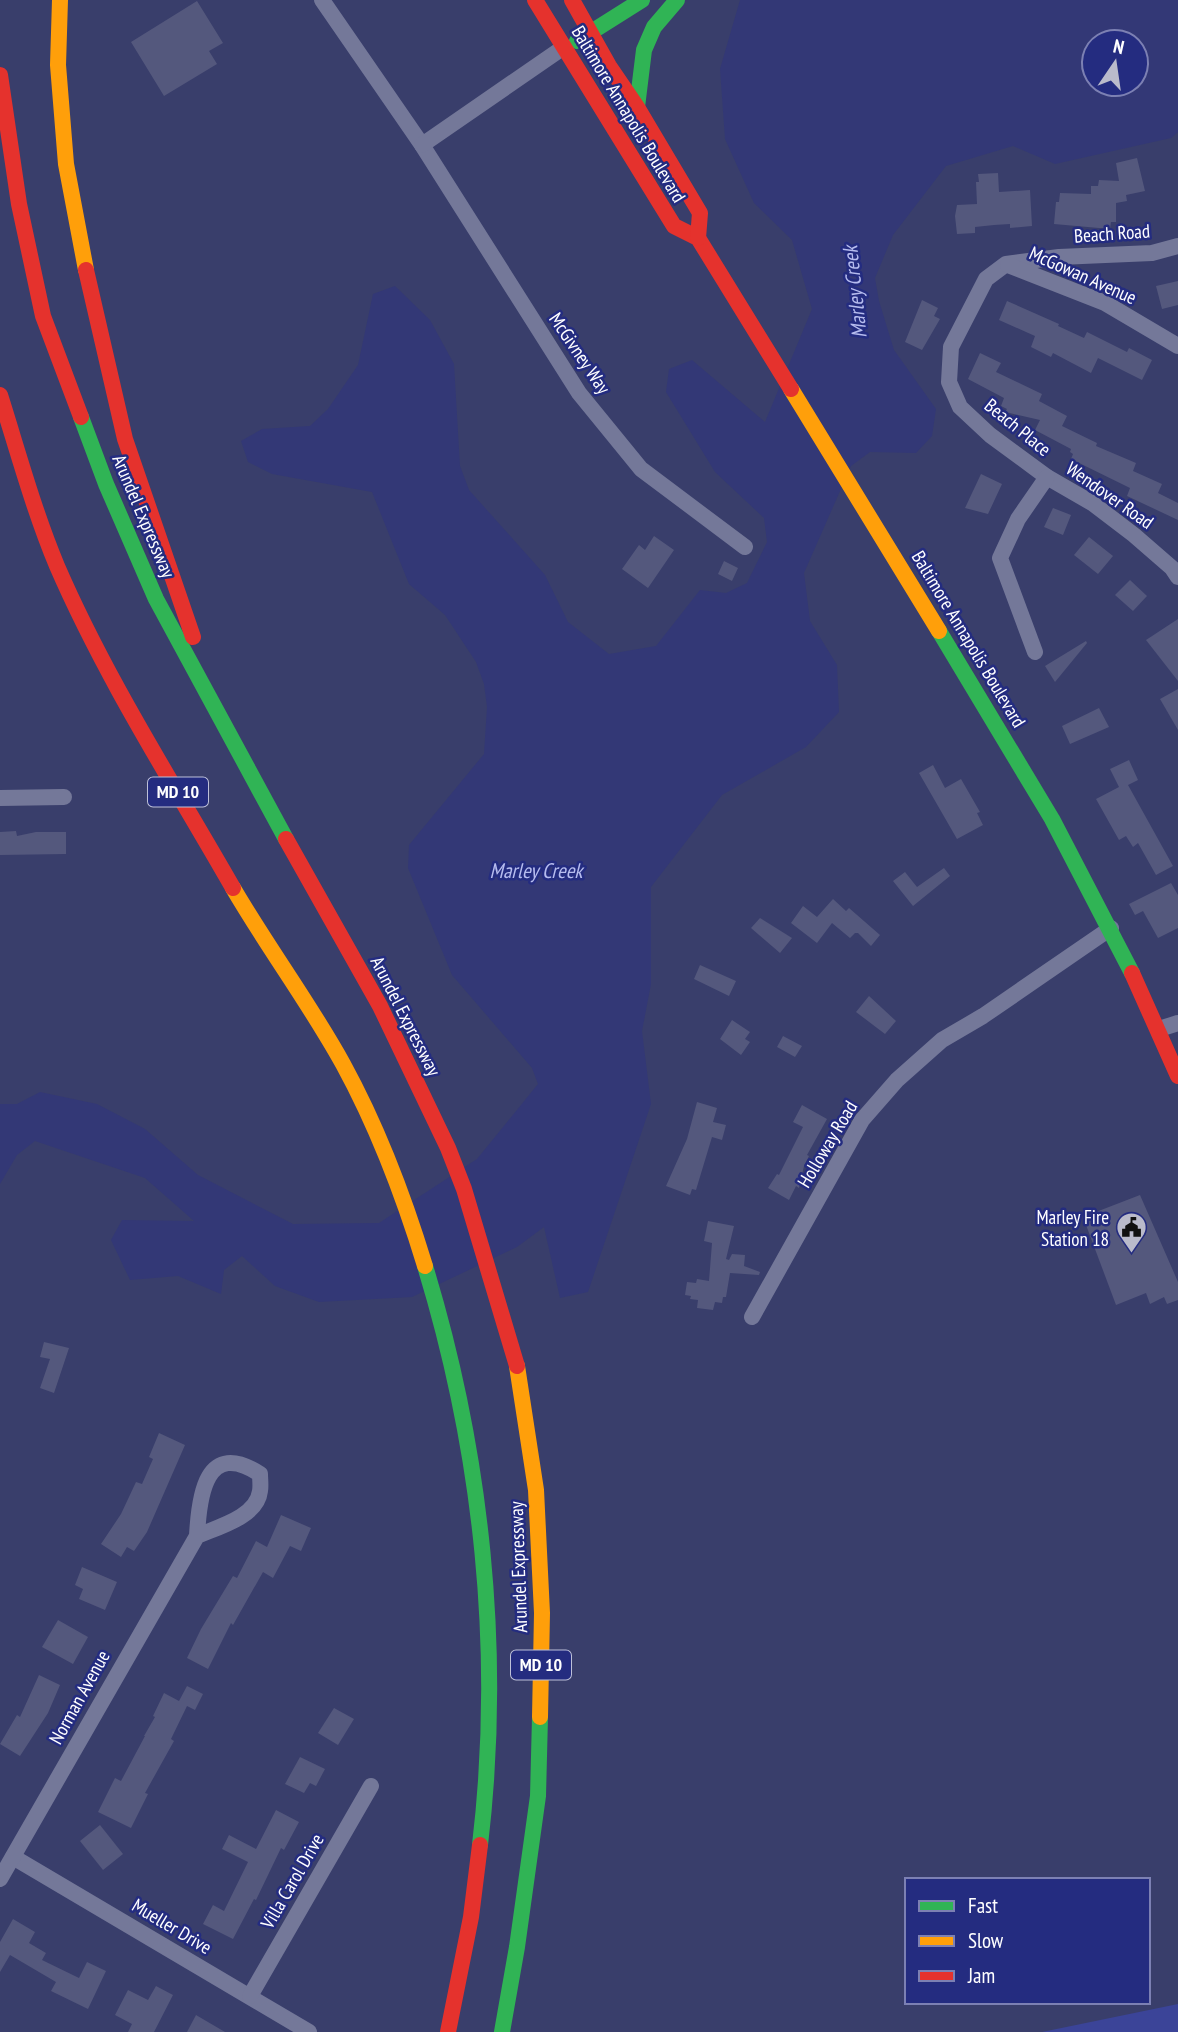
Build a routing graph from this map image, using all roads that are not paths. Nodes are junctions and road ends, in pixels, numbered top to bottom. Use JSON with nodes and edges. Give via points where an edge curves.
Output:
{"nodes":[{"id":1,"x":60,"y":0,"type":"edge"},
{"id":2,"x":322,"y":0,"type":"edge"},
{"id":3,"x":535,"y":0,"type":"edge"},
{"id":4,"x":572,"y":0,"type":"edge"},
{"id":5,"x":642,"y":0,"type":"edge"},
{"id":6,"x":677,"y":0,"type":"edge"},
{"id":7,"x":590,"y":34,"type":"junction"},
{"id":8,"x":564,"y":47,"type":"junction"},
{"id":9,"x":0,"y":75,"type":"edge"},
{"id":10,"x":637,"y":107,"type":"junction"},
{"id":11,"x":422,"y":145,"type":"junction"},
{"id":12,"x":698,"y":238,"type":"junction"},
{"id":13,"x":1178,"y":246,"type":"edge"},
{"id":14,"x":1006,"y":264,"type":"junction"},
{"id":15,"x":1178,"y":346,"type":"edge"},
{"id":16,"x":0,"y":395,"type":"edge"},
{"id":17,"x":1047,"y":477,"type":"junction"},
{"id":18,"x":7,"y":481,"type":"dead end"},
{"id":19,"x":34,"y":500,"type":"junction"},
{"id":20,"x":745,"y":547,"type":"dead end"},
{"id":21,"x":1178,"y":577,"type":"edge"},
{"id":22,"x":1035,"y":652,"type":"dead end"},
{"id":23,"x":222,"y":724,"type":"junction"},
{"id":24,"x":64,"y":797,"type":"dead end"},
{"id":25,"x":0,"y":798,"type":"edge"},
{"id":26,"x":1111,"y":928,"type":"junction"},
{"id":27,"x":1178,"y":1023,"type":"edge"},
{"id":28,"x":1159,"y":1029,"type":"junction"},
{"id":29,"x":1178,"y":1076,"type":"edge"},
{"id":30,"x":752,"y":1317,"type":"dead end"},
{"id":31,"x":197,"y":1535,"type":"junction"},
{"id":32,"x":371,"y":1786,"type":"dead end"},
{"id":33,"x":13,"y":1857,"type":"junction"},
{"id":34,"x":0,"y":1879,"type":"edge"},
{"id":35,"x":250,"y":1996,"type":"junction"},
{"id":36,"x":309,"y":2032,"type":"edge"},
{"id":37,"x":448,"y":2032,"type":"edge"},
{"id":38,"x":502,"y":2032,"type":"edge"}],
"edges":[{"from":1,"to":23,"type":"main road","via":[[58,65],[66,164],[84,260],[125,439]]},
{"from":2,"to":11,"type":"street","name":"McGivney Way"},
{"from":3,"to":8,"type":"main road","name":"Baltimore Annapolis Boulevard"},
{"from":4,"to":7,"type":"main road","name":"Baltimore Annapolis Boulevard"},
{"from":5,"to":7,"type":"main road"},
{"from":6,"to":10,"type":"main road","via":[[654,27],[644,50]]},
{"from":7,"to":8,"type":"main road"},
{"from":7,"to":10,"type":"main road","name":"Baltimore Annapolis Boulevard"},
{"from":8,"to":11,"type":"street"},
{"from":8,"to":12,"type":"main road","name":"Baltimore Annapolis Boulevard","via":[[674,226]]},
{"from":9,"to":23,"type":"main road","name":"Arundel Expressway","number":"MD 10","via":[[19,204],[43,316],[106,484],[156,599]]},
{"from":10,"to":12,"type":"main road","name":"Baltimore Annapolis Boulevard","via":[[700,213]]},
{"from":11,"to":20,"type":"street","name":"McGivney Way","via":[[579,393],[641,470]]},
{"from":12,"to":26,"type":"main road","name":"Baltimore Annapolis Boulevard","via":[[1051,815]]},
{"from":13,"to":14,"type":"street","name":"Beach Road","via":[[1152,253]]},
{"from":14,"to":15,"type":"street","name":"McGowan Avenue","via":[[1105,303]]},
{"from":14,"to":17,"type":"street","name":"Beach Place","via":[[986,279],[951,347],[949,382],[960,407]]},
{"from":16,"to":19,"type":"main road","name":"Arundel Expressway","number":"MD 10"},
{"from":17,"to":21,"type":"street","name":"Wendover Road","via":[[1092,503]]},
{"from":17,"to":22,"type":"street","via":[[1018,519],[1000,558]]},
{"from":18,"to":19,"type":"main road"},
{"from":19,"to":37,"type":"main road","name":"Arundel Expressway","number":"MD 10","via":[[53,555],[135,721],[254,923],[304,998],[366,1109],[423,1257],[443,1328],[475,1493],[489,1699],[480,1857]]},
{"from":23,"to":38,"type":"main road","name":"Arundel Expressway","number":"MD 10","via":[[380,1006],[448,1148],[519,1374],[534,1477],[542,1613],[538,1796]]},
{"from":24,"to":25,"type":"street"},
{"from":26,"to":28,"type":"main road","name":"Baltimore Annapolis Boulevard"},
{"from":26,"to":30,"type":"street","name":"Holloway Road","via":[[942,1040],[897,1080],[862,1120]]},
{"from":27,"to":28,"type":"street"},
{"from":28,"to":29,"type":"main road","name":"Baltimore Annapolis Boulevard"},
{"from":31,"to":31,"type":"street","name":"Norman Avenue","via":[[255,1506],[260,1474],[243,1463],[223,1464],[208,1476],[198,1509]]},
{"from":31,"to":33,"type":"street","name":"Norman Avenue"},
{"from":32,"to":35,"type":"street","name":"Villa Carol Drive"},
{"from":33,"to":34,"type":"street","name":"Norman Avenue"},
{"from":33,"to":35,"type":"street","name":"Mueller Drive"},
{"from":35,"to":36,"type":"street","name":"Mueller Drive"}]}
